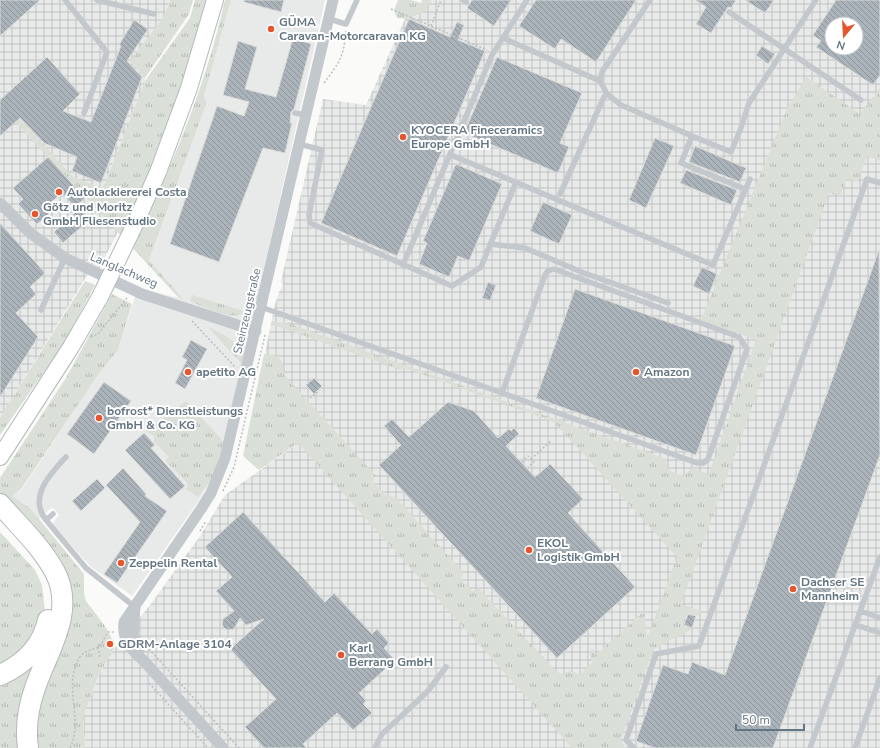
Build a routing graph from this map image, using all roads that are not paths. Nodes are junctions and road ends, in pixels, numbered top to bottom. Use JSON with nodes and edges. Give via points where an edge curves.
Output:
{"nodes":[{"id":1,"x":65,"y":0,"type":"edge"},
{"id":2,"x":97,"y":0,"type":"edge"},
{"id":3,"x":216,"y":0,"type":"edge"},
{"id":4,"x":333,"y":0,"type":"edge"},
{"id":5,"x":357,"y":0,"type":"edge"},
{"id":6,"x":527,"y":0,"type":"edge"},
{"id":7,"x":650,"y":0,"type":"edge"},
{"id":8,"x":816,"y":0,"type":"edge"},
{"id":9,"x":729,"y":12,"type":"dead end"},
{"id":10,"x":154,"y":14,"type":"dead end"},
{"id":11,"x":328,"y":19,"type":"junction"},
{"id":12,"x":503,"y":38,"type":"junction"},
{"id":13,"x":784,"y":49,"type":"junction"},
{"id":14,"x":600,"y":81,"type":"junction"},
{"id":15,"x":607,"y":94,"type":"junction"},
{"id":16,"x":861,"y":100,"type":"dead end"},
{"id":17,"x":84,"y":113,"type":"dead end"},
{"id":18,"x":295,"y":113,"type":"dead end"},
{"id":19,"x":306,"y":115,"type":"junction"},
{"id":20,"x":692,"y":136,"type":"junction"},
{"id":21,"x":299,"y":144,"type":"junction"},
{"id":22,"x":452,"y":155,"type":"junction"},
{"id":23,"x":750,"y":179,"type":"dead end"},
{"id":24,"x":516,"y":182,"type":"junction"},
{"id":25,"x":880,"y":183,"type":"edge"},
{"id":26,"x":745,"y":189,"type":"junction"},
{"id":27,"x":560,"y":194,"type":"dead end"},
{"id":28,"x":0,"y":204,"type":"edge"},
{"id":29,"x":490,"y":244,"type":"junction"},
{"id":30,"x":65,"y":258,"type":"junction"},
{"id":31,"x":403,"y":265,"type":"junction"},
{"id":32,"x":668,"y":303,"type":"dead end"},
{"id":33,"x":261,"y":307,"type":"junction"},
{"id":34,"x":41,"y":310,"type":"dead end"},
{"id":35,"x":256,"y":331,"type":"junction"},
{"id":36,"x":502,"y":393,"type":"junction"},
{"id":37,"x":0,"y":457,"type":"edge"},
{"id":38,"x":66,"y":457,"type":"dead end"},
{"id":39,"x":0,"y":504,"type":"edge"},
{"id":40,"x":53,"y":514,"type":"dead end"},
{"id":41,"x":46,"y":520,"type":"junction"},
{"id":42,"x":1,"y":525,"type":"edge"},
{"id":43,"x":880,"y":557,"type":"edge"},
{"id":44,"x":135,"y":607,"type":"junction"},
{"id":45,"x":861,"y":611,"type":"junction"},
{"id":46,"x":880,"y":618,"type":"edge"},
{"id":47,"x":856,"y":624,"type":"junction"},
{"id":48,"x":880,"y":633,"type":"edge"},
{"id":49,"x":446,"y":667,"type":"dead end"},
{"id":50,"x":0,"y":675,"type":"edge"},
{"id":51,"x":880,"y":678,"type":"edge"},
{"id":52,"x":28,"y":748,"type":"edge"},
{"id":53,"x":223,"y":748,"type":"edge"},
{"id":54,"x":375,"y":748,"type":"edge"},
{"id":55,"x":634,"y":748,"type":"edge"},
{"id":56,"x":810,"y":748,"type":"edge"},
{"id":57,"x":855,"y":748,"type":"edge"}],
"edges":[{"from":1,"to":17,"type":"lane","via":[[107,52]]},
{"from":2,"to":10,"type":"lane"},
{"from":3,"to":37,"type":"main road","bridge":true,"via":[[190,88],[136,224],[100,297],[71,347]]},
{"from":4,"to":11,"type":"street","name":"Steinzeugstraße"},
{"from":5,"to":11,"type":"lane","via":[[346,24]]},
{"from":6,"to":12,"type":"lane"},
{"from":7,"to":14,"type":"lane","via":[[602,72]]},
{"from":8,"to":13,"type":"lane"},
{"from":9,"to":13,"type":"lane"},
{"from":11,"to":19,"type":"street","name":"Steinzeugstraße"},
{"from":12,"to":14,"type":"lane"},
{"from":12,"to":22,"type":"lane","via":[[494,53]]},
{"from":13,"to":16,"type":"lane"},
{"from":13,"to":20,"type":"lane","via":[[749,103],[731,152]]},
{"from":14,"to":15,"type":"lane"},
{"from":15,"to":20,"type":"lane","via":[[621,105]]},
{"from":15,"to":27,"type":"lane"},
{"from":18,"to":19,"type":"lane"},
{"from":19,"to":21,"type":"street","name":"Steinzeugstraße"},
{"from":20,"to":26,"type":"lane","via":[[681,163]]},
{"from":21,"to":31,"type":"lane","via":[[322,150],[309,215],[310,223]]},
{"from":21,"to":33,"type":"street","name":"Steinzeugstraße"},
{"from":22,"to":24,"type":"lane"},
{"from":22,"to":31,"type":"lane"},
{"from":23,"to":26,"type":"lane"},
{"from":24,"to":26,"type":"lane","via":[[713,265]]},
{"from":24,"to":29,"type":"lane"},
{"from":25,"to":55,"type":"lane","via":[[867,178],[699,646],[656,654],[626,740]]},
{"from":28,"to":30,"type":"street","name":"Langlachweg","via":[[30,233]]},
{"from":29,"to":31,"type":"lane","via":[[481,267],[452,286]]},
{"from":29,"to":32,"type":"lane","via":[[525,248],[584,273]]},
{"from":30,"to":34,"type":"lane"},
{"from":30,"to":35,"type":"street","name":"Langlachweg","via":[[131,289]]},
{"from":33,"to":35,"type":"street","name":"Steinzeugstraße"},
{"from":33,"to":36,"type":"lane"},
{"from":35,"to":44,"type":"street","name":"Steinzeugstraße","via":[[225,458],[211,493]]},
{"from":36,"to":36,"type":"lane","via":[[545,275],[554,269],[739,337],[747,349],[708,459],[703,463]]},
{"from":38,"to":41,"type":"lane","via":[[47,477],[39,494],[42,515]]},
{"from":39,"to":52,"type":"highway","via":[[43,552],[56,574],[60,589],[61,618],[55,642],[31,702],[26,727]]},
{"from":40,"to":41,"type":"lane"},
{"from":41,"to":44,"type":"lane","via":[[86,568]]},
{"from":42,"to":50,"type":"highway","via":[[42,574],[49,594],[49,611],[47,625],[38,646],[22,663]]},
{"from":43,"to":45,"type":"lane"},
{"from":44,"to":53,"type":"street","via":[[133,636],[143,660]]},
{"from":45,"to":46,"type":"lane"},
{"from":45,"to":47,"type":"lane"},
{"from":47,"to":48,"type":"lane"},
{"from":47,"to":56,"type":"lane"},
{"from":49,"to":54,"type":"lane","via":[[427,692],[382,734]]},
{"from":51,"to":57,"type":"lane"}]}
